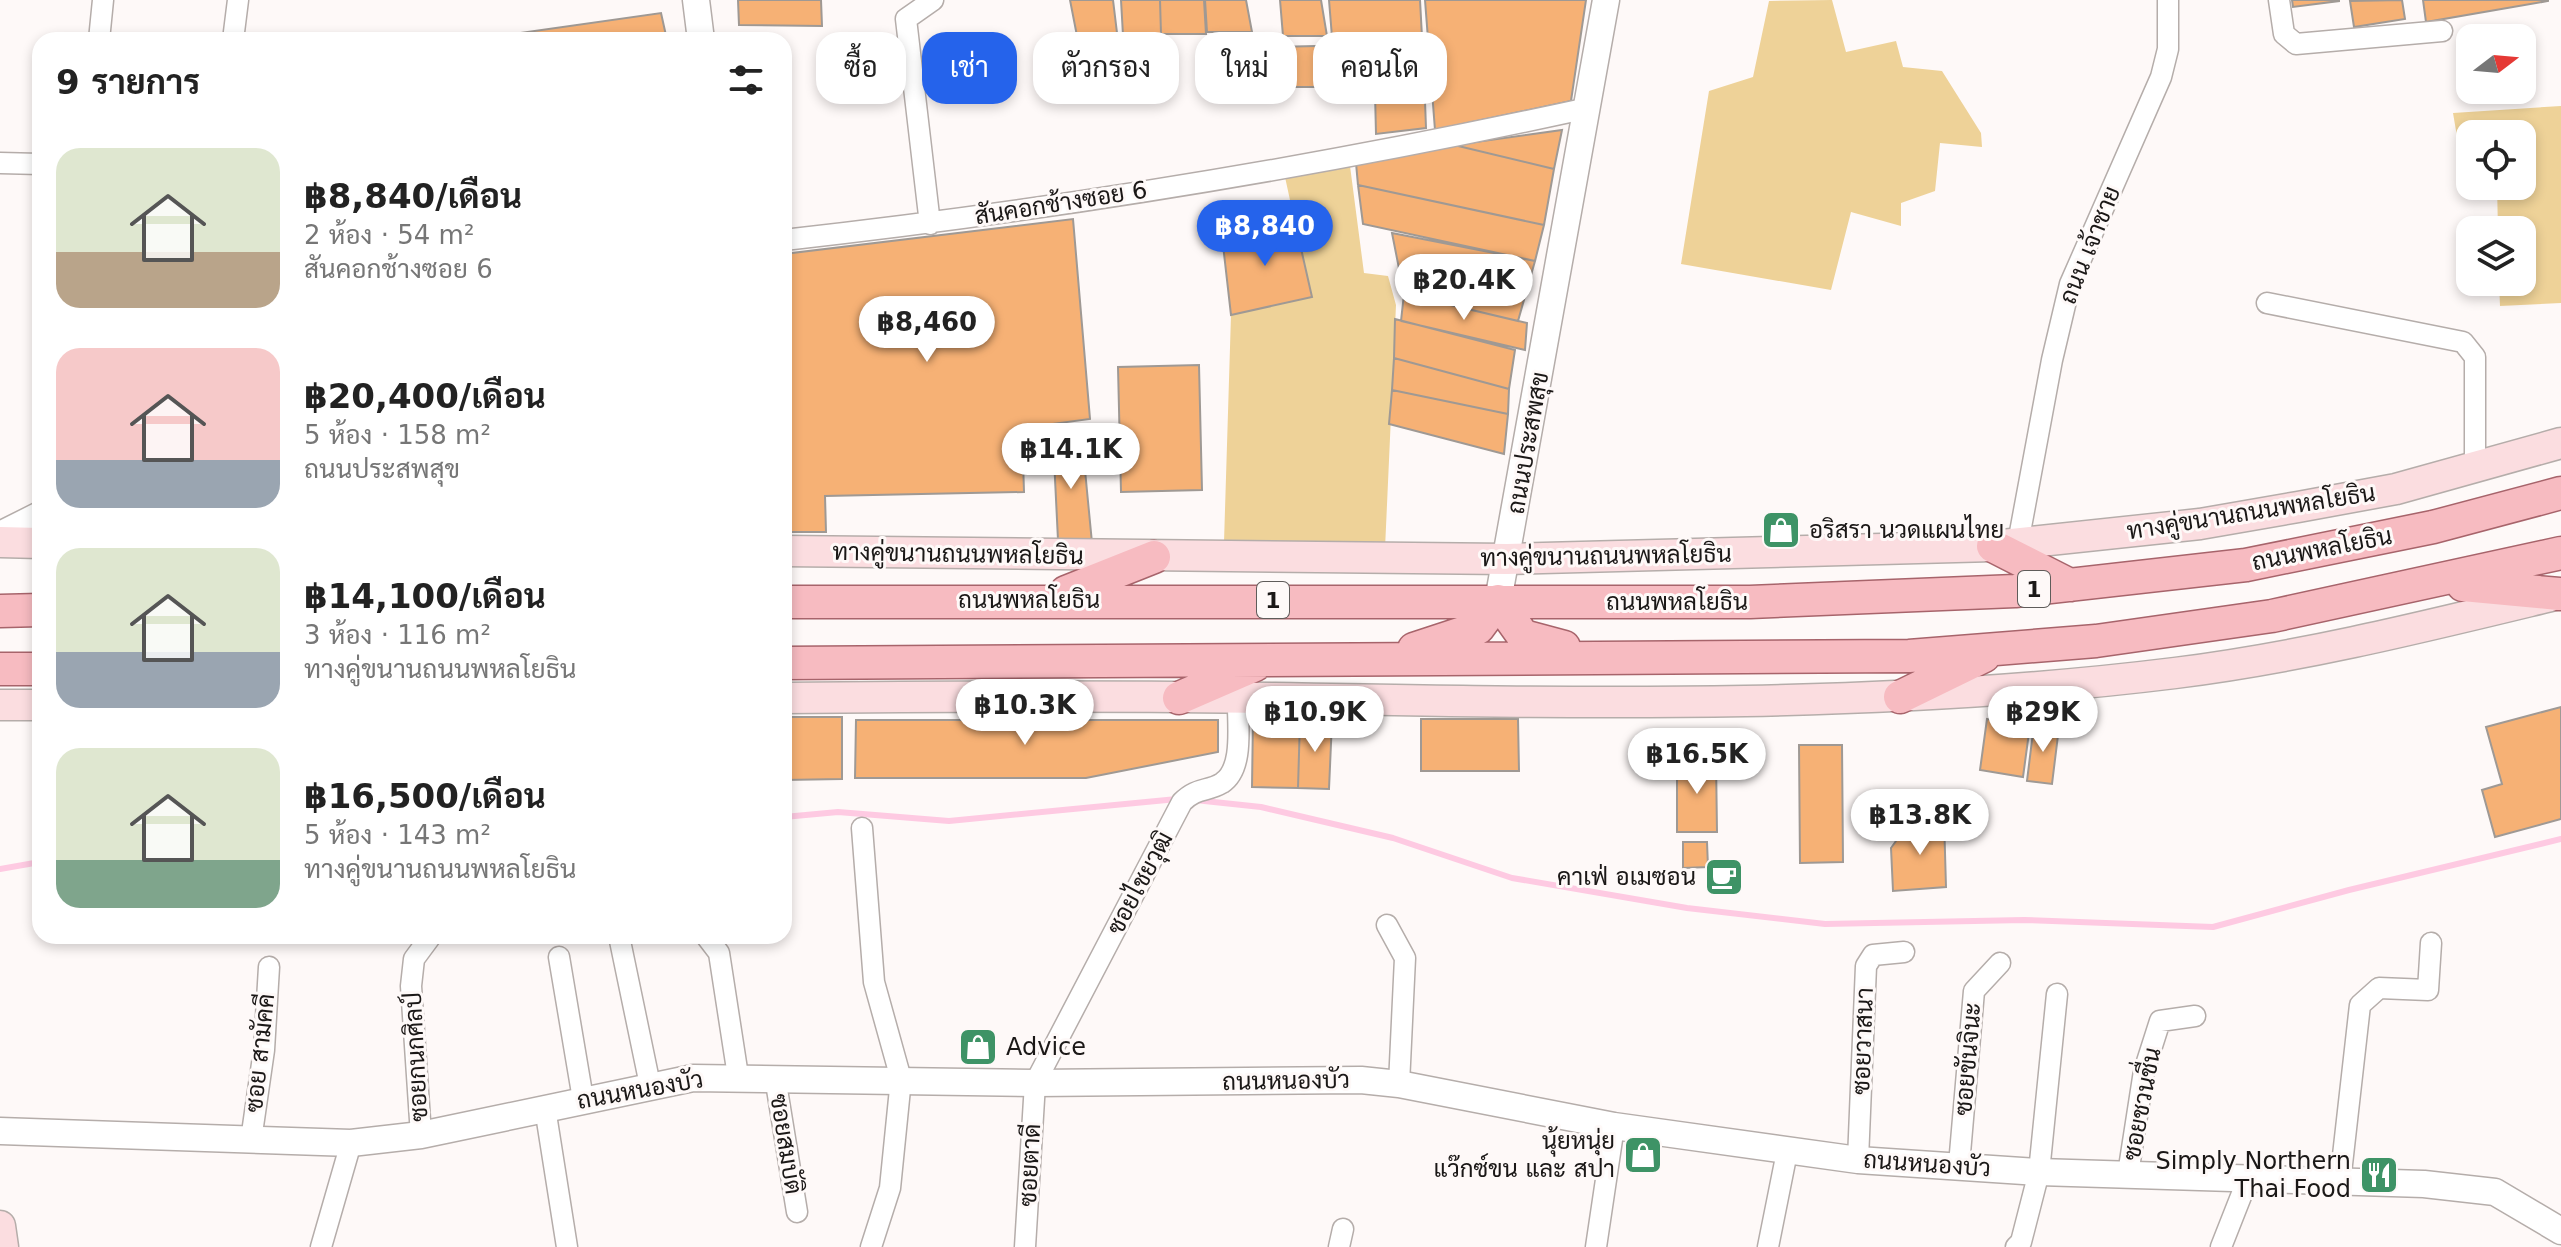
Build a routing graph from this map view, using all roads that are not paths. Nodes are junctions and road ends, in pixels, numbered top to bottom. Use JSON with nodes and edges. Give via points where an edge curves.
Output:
{"nodes":[{"id":1,"x":103,"y":0,"type":"edge"},
{"id":2,"x":238,"y":0,"type":"edge"},
{"id":3,"x":696,"y":0,"type":"edge"},
{"id":4,"x":933,"y":0,"type":"edge"},
{"id":5,"x":1606,"y":0,"type":"edge"},
{"id":6,"x":2168,"y":0,"type":"edge"},
{"id":7,"x":2279,"y":0,"type":"edge"},
{"id":8,"x":2442,"y":31,"type":"dead end"},
{"id":9,"x":100,"y":32,"type":"edge"},
{"id":10,"x":234,"y":32,"type":"edge"},
{"id":11,"x":700,"y":32,"type":"edge"},
{"id":12,"x":1588,"y":108,"type":"junction"},
{"id":13,"x":0,"y":163,"type":"edge"},
{"id":14,"x":32,"y":164,"type":"edge"},
{"id":15,"x":930,"y":224,"type":"junction"},
{"id":16,"x":792,"y":239,"type":"edge"},
{"id":17,"x":2267,"y":303,"type":"dead end"},
{"id":18,"x":2561,"y":443,"type":"edge"},
{"id":19,"x":2475,"y":469,"type":"junction"},
{"id":20,"x":2561,"y":493,"type":"edge"},
{"id":21,"x":32,"y":518,"type":"edge"},
{"id":22,"x":3,"y":531,"type":"edge"},
{"id":23,"x":32,"y":540,"type":"edge"},
{"id":24,"x":2005,"y":545,"type":"junction"},
{"id":25,"x":792,"y":551,"type":"edge"},
{"id":26,"x":2561,"y":553,"type":"edge"},
{"id":27,"x":1154,"y":557,"type":"junction"},
{"id":28,"x":1507,"y":559,"type":"junction"},
{"id":29,"x":2438,"y":582,"type":"junction"},
{"id":30,"x":2070,"y":585,"type":"junction"},
{"id":31,"x":2560,"y":594,"type":"edge"},
{"id":32,"x":1048,"y":599,"type":"junction"},
{"id":33,"x":1498,"y":601,"type":"junction"},
{"id":34,"x":792,"y":602,"type":"edge"},
{"id":35,"x":32,"y":610,"type":"edge"},
{"id":36,"x":0,"y":611,"type":"edge"},
{"id":37,"x":2001,"y":648,"type":"junction"},
{"id":38,"x":1384,"y":658,"type":"junction"},
{"id":39,"x":1269,"y":659,"type":"junction"},
{"id":40,"x":1607,"y":659,"type":"junction"},
{"id":41,"x":792,"y":663,"type":"edge"},
{"id":42,"x":0,"y":669,"type":"edge"},
{"id":43,"x":32,"y":669,"type":"edge"},
{"id":44,"x":1900,"y":697,"type":"junction"},
{"id":45,"x":792,"y":698,"type":"edge"},
{"id":46,"x":1179,"y":698,"type":"junction"},
{"id":47,"x":1238,"y":698,"type":"junction"},
{"id":48,"x":0,"y":705,"type":"edge"},
{"id":49,"x":32,"y":705,"type":"edge"},
{"id":50,"x":862,"y":828,"type":"dead end"},
{"id":51,"x":1387,"y":925,"type":"dead end"},
{"id":52,"x":2431,"y":943,"type":"dead end"},
{"id":53,"x":425,"y":944,"type":"edge"},
{"id":54,"x":621,"y":944,"type":"edge"},
{"id":55,"x":712,"y":944,"type":"edge"},
{"id":56,"x":1904,"y":952,"type":"dead end"},
{"id":57,"x":559,"y":957,"type":"dead end"},
{"id":58,"x":2000,"y":963,"type":"dead end"},
{"id":59,"x":269,"y":967,"type":"dead end"},
{"id":60,"x":2057,"y":994,"type":"dead end"},
{"id":61,"x":2195,"y":1016,"type":"dead end"},
{"id":62,"x":738,"y":1076,"type":"junction"},
{"id":63,"x":775,"y":1077,"type":"junction"},
{"id":64,"x":901,"y":1079,"type":"junction"},
{"id":65,"x":1035,"y":1083,"type":"junction"},
{"id":66,"x":1399,"y":1084,"type":"junction"},
{"id":67,"x":650,"y":1085,"type":"junction"},
{"id":68,"x":583,"y":1099,"type":"junction"},
{"id":69,"x":545,"y":1108,"type":"junction"},
{"id":70,"x":1614,"y":1126,"type":"junction"},
{"id":71,"x":0,"y":1131,"type":"edge"},
{"id":72,"x":421,"y":1135,"type":"junction"},
{"id":73,"x":251,"y":1140,"type":"junction"},
{"id":74,"x":351,"y":1143,"type":"junction"},
{"id":75,"x":1787,"y":1152,"type":"junction"},
{"id":76,"x":1858,"y":1160,"type":"junction"},
{"id":77,"x":1959,"y":1165,"type":"junction"},
{"id":78,"x":2039,"y":1172,"type":"junction"},
{"id":79,"x":2128,"y":1174,"type":"junction"},
{"id":80,"x":2247,"y":1181,"type":"junction"},
{"id":81,"x":2340,"y":1182,"type":"junction"},
{"id":82,"x":797,"y":1212,"type":"dead end"},
{"id":83,"x":0,"y":1226,"type":"edge"},
{"id":84,"x":2561,"y":1231,"type":"edge"},
{"id":85,"x":3,"y":1247,"type":"edge"},
{"id":86,"x":321,"y":1247,"type":"edge"},
{"id":87,"x":567,"y":1247,"type":"edge"},
{"id":88,"x":871,"y":1247,"type":"edge"},
{"id":89,"x":1025,"y":1247,"type":"edge"},
{"id":90,"x":1596,"y":1247,"type":"edge"},
{"id":91,"x":1768,"y":1247,"type":"edge"},
{"id":92,"x":2016,"y":1247,"type":"edge"},
{"id":93,"x":2221,"y":1247,"type":"edge"}],
"edges":[{"from":1,"to":9,"type":"street"},
{"from":2,"to":10,"type":"street"},
{"from":3,"to":11,"type":"street"},
{"from":4,"to":15,"type":"street","via":[[906,19]]},
{"from":5,"to":12,"type":"street","name":"ถนนประสพสุข"},
{"from":6,"to":24,"type":"street","name":"ถนน เจ้าชาย","via":[[2168,49],[2161,77],[2070,284]]},
{"from":7,"to":8,"type":"street","via":[[2284,34],[2296,44]]},
{"from":12,"to":15,"type":"street","name":"สันคอกช้างซอย 6","via":[[1384,149]]},
{"from":12,"to":28,"type":"street","name":"ถนนประสพสุข"},
{"from":13,"to":14,"type":"street"},
{"from":15,"to":16,"type":"street","name":"สันคอกช้างซอย 6"},
{"from":17,"to":19,"type":"street","via":[[2463,342],[2475,357]]},
{"from":18,"to":19,"type":"main road","name":"ทางคู่ขนานถนนพหลโยธิน","number":"1"},
{"from":19,"to":24,"type":"main road","name":"ทางคู่ขนานถนนพหลโยธิน","number":"1","via":[[2396,489],[2200,524]]},
{"from":20,"to":30,"type":"main road","name":"ถนนพหลโยธิน","number":"1","via":[[2433,527],[2246,565]]},
{"from":21,"to":22,"type":"street"},
{"from":22,"to":23,"type":"main road"},
{"from":24,"to":28,"type":"main road","name":"ทางคู่ขนานถนนพหลโยธิน","number":"1"},
{"from":24,"to":30,"type":"main road"},
{"from":25,"to":27,"type":"main road","name":"ทางคู่ขนานถนนพหลโยธิน","number":"1"},
{"from":26,"to":29,"type":"main road"},
{"from":27,"to":28,"type":"main road","name":"ทางคู่ขนานถนนพหลโยธิน","number":"1"},
{"from":27,"to":32,"type":"main road"},
{"from":28,"to":33,"type":"street","name":"ถนนประสพสุข"},
{"from":29,"to":31,"type":"main road"},
{"from":29,"to":37,"type":"main road","via":[[2272,616],[2096,641]]},
{"from":30,"to":33,"type":"main road","name":"ถนนพหลโยธิน","number":"1","via":[[1750,602]]},
{"from":31,"to":44,"type":"main road","via":[[2398,633],[2224,666]]},
{"from":32,"to":33,"type":"main road","name":"ถนนพหลโยธิน","number":"1"},
{"from":32,"to":34,"type":"main road","name":"ถนนพหลโยธิน","number":"1"},
{"from":33,"to":38,"type":"main road","via":[[1478,628]]},
{"from":33,"to":40,"type":"main road","via":[[1523,636]]},
{"from":35,"to":36,"type":"main road"},
{"from":37,"to":40,"type":"main road","via":[[1909,656]]},
{"from":37,"to":44,"type":"main road"},
{"from":38,"to":39,"type":"main road"},
{"from":38,"to":40,"type":"main road"},
{"from":39,"to":41,"type":"main road"},
{"from":39,"to":46,"type":"main road"},
{"from":42,"to":43,"type":"main road"},
{"from":44,"to":47,"type":"main road","via":[[1586,703]]},
{"from":45,"to":46,"type":"main road"},
{"from":46,"to":47,"type":"main road"},
{"from":47,"to":65,"type":"street","name":"ซอยไชยวุฒิ","via":[[1235,767],[1222,783],[1194,790],[1182,802]]},
{"from":48,"to":49,"type":"main road"},
{"from":50,"to":64,"type":"street","via":[[874,982]]},
{"from":51,"to":66,"type":"street","via":[[1405,958]]},
{"from":52,"to":81,"type":"street","via":[[2428,990],[2379,988],[2360,1005]]},
{"from":53,"to":72,"type":"street","name":"ซอยกนกศิลป์","via":[[414,959],[411,986]]},
{"from":54,"to":67,"type":"street"},
{"from":55,"to":62,"type":"street","via":[[719,953]]},
{"from":56,"to":76,"type":"street","name":"ซอยวาสนา","via":[[1873,955],[1866,966]]},
{"from":57,"to":68,"type":"street"},
{"from":58,"to":77,"type":"street","name":"ซอยขันจินะ","via":[[1974,991]]},
{"from":59,"to":73,"type":"street","name":"ซอย สามัคคี"},
{"from":60,"to":78,"type":"street"},
{"from":61,"to":79,"type":"street","name":"ซอยชวนชื่น","via":[[2160,1021],[2144,1071]]},
{"from":62,"to":63,"type":"street","name":"ถนนหนองบัว"},
{"from":62,"to":67,"type":"street","name":"ถนนหนองบัว"},
{"from":63,"to":64,"type":"street","name":"ถนนหนองบัว"},
{"from":63,"to":82,"type":"street","name":"ซอยสมบัติ"},
{"from":64,"to":65,"type":"street","name":"ถนนหนองบัว"},
{"from":64,"to":88,"type":"street","via":[[890,1188]]},
{"from":65,"to":66,"type":"street","name":"ถนนหนองบัว"},
{"from":65,"to":89,"type":"street","name":"ซอยตาดี"},
{"from":66,"to":70,"type":"street","name":"ถนนหนองบัว"},
{"from":67,"to":68,"type":"street","name":"ถนนหนองบัว"},
{"from":68,"to":69,"type":"street","name":"ถนนหนองบัว"},
{"from":69,"to":72,"type":"street","name":"ถนนหนองบัว"},
{"from":69,"to":87,"type":"street"},
{"from":70,"to":75,"type":"street","name":"ถนนหนองบัว"},
{"from":70,"to":90,"type":"street"},
{"from":71,"to":73,"type":"street","name":"ถนนหนองบัว"},
{"from":72,"to":74,"type":"street","name":"ถนนหนองบัว"},
{"from":73,"to":74,"type":"street","name":"ถนนหนองบัว"},
{"from":74,"to":86,"type":"street"},
{"from":75,"to":76,"type":"street","name":"ถนนหนองบัว"},
{"from":75,"to":91,"type":"street"},
{"from":76,"to":77,"type":"street","name":"ถนนหนองบัว"},
{"from":77,"to":78,"type":"street","name":"ถนนหนองบัว"},
{"from":78,"to":79,"type":"street","name":"ถนนหนองบัว"},
{"from":78,"to":92,"type":"street"},
{"from":79,"to":80,"type":"street","name":"ถนนหนองบัว"},
{"from":80,"to":81,"type":"street","name":"ถนนหนองบัว"},
{"from":80,"to":93,"type":"street"},
{"from":81,"to":84,"type":"street","name":"ถนนหนองบัว","via":[[2495,1192]]},
{"from":83,"to":85,"type":"main road"}]}
